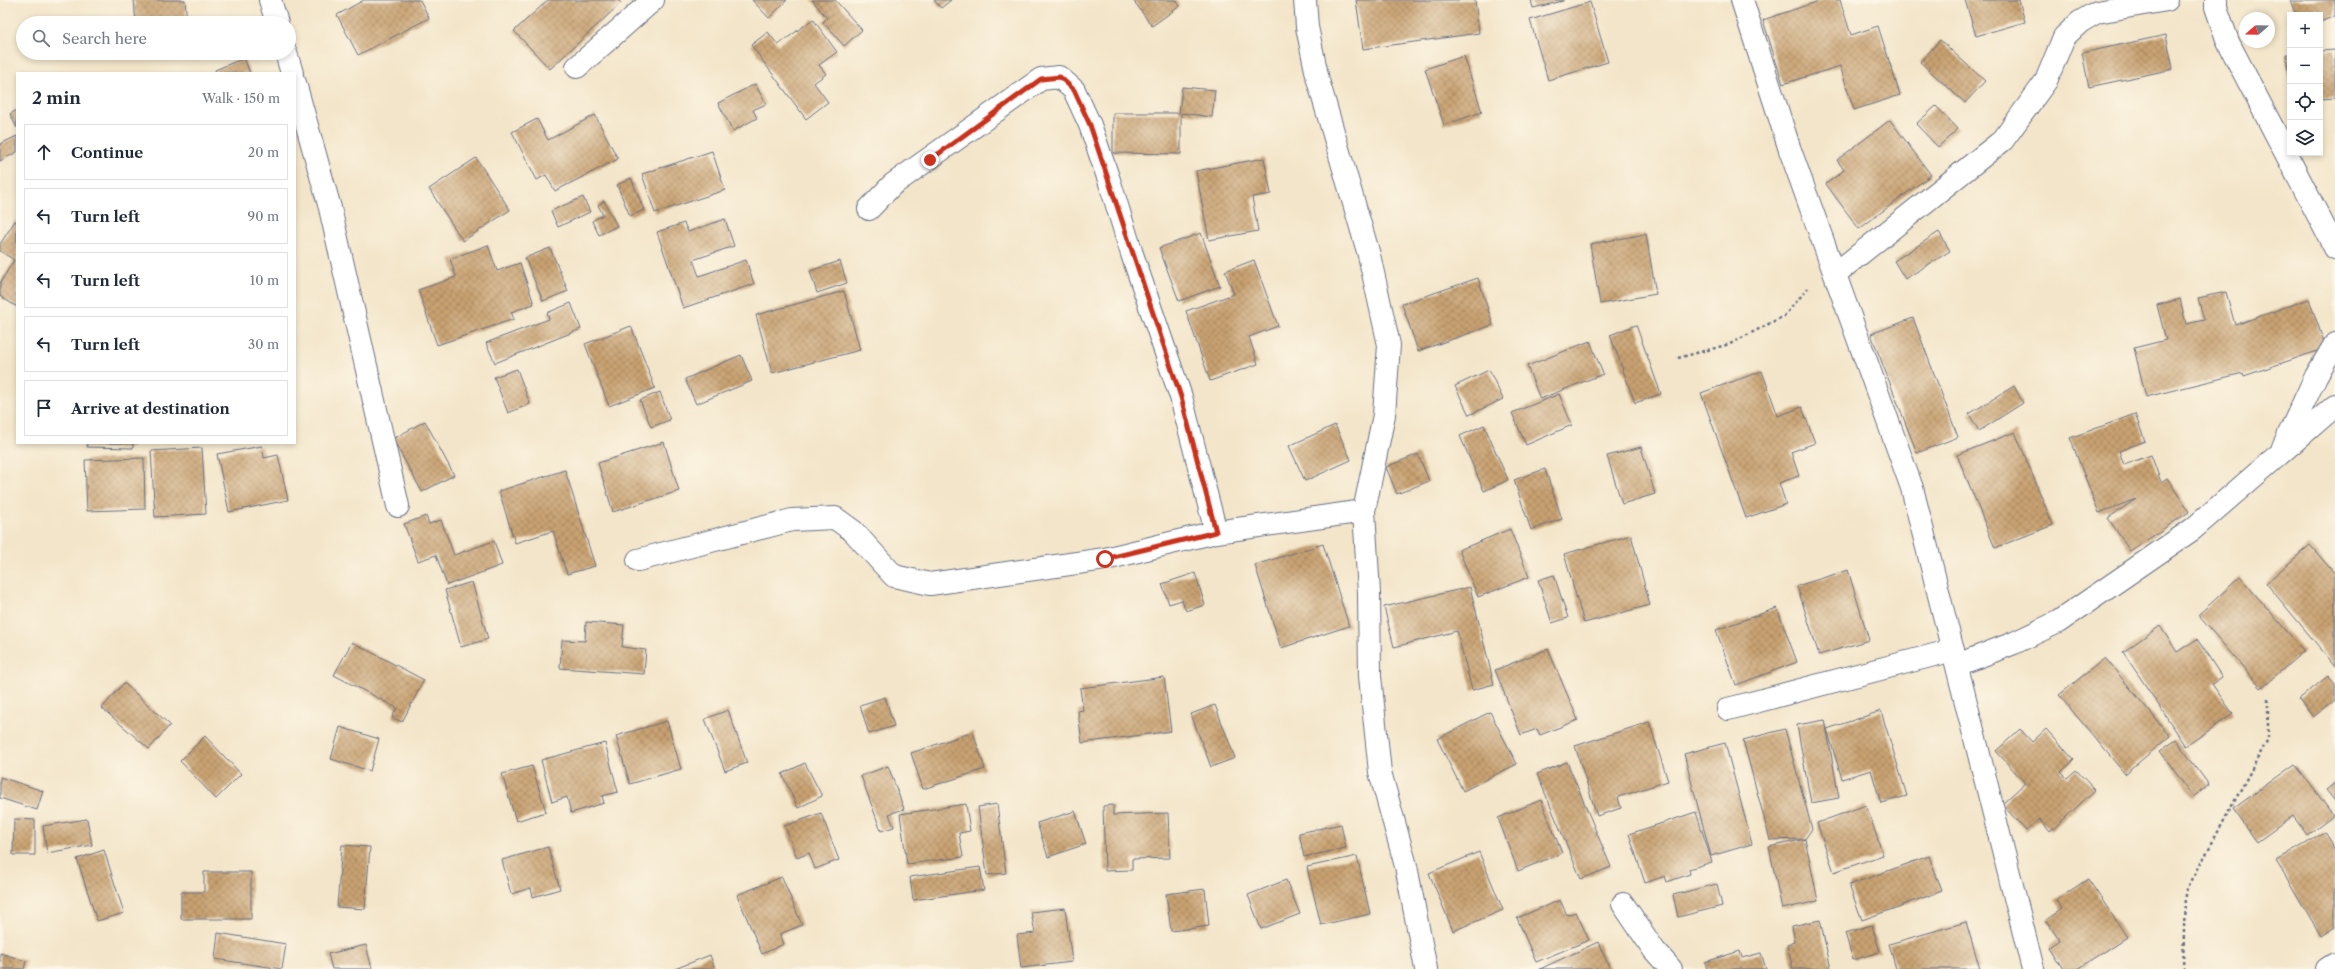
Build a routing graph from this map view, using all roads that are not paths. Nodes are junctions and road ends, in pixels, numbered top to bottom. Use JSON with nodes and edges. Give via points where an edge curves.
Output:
{"nodes":[{"id":1,"x":270,"y":0,"type":"edge"},
{"id":2,"x":653,"y":0,"type":"edge"},
{"id":3,"x":1305,"y":0,"type":"edge"},
{"id":4,"x":1742,"y":0,"type":"edge"},
{"id":5,"x":2167,"y":0,"type":"edge"},
{"id":6,"x":2216,"y":0,"type":"edge"},
{"id":7,"x":275,"y":16,"type":"edge"},
{"id":8,"x":288,"y":60,"type":"edge"},
{"id":9,"x":577,"y":67,"type":"dead end"},
{"id":10,"x":292,"y":72,"type":"edge"},
{"id":11,"x":296,"y":87,"type":"edge"},
{"id":12,"x":869,"y":209,"type":"dead end"},
{"id":13,"x":2335,"y":248,"type":"edge"},
{"id":14,"x":1833,"y":268,"type":"junction"},
{"id":15,"x":2335,"y":344,"type":"edge"},
{"id":16,"x":2335,"y":406,"type":"edge"},
{"id":17,"x":2280,"y":454,"type":"junction"},
{"id":18,"x":398,"y":506,"type":"dead end"},
{"id":19,"x":1364,"y":511,"type":"junction"},
{"id":20,"x":1216,"y":532,"type":"junction"},
{"id":21,"x":638,"y":560,"type":"dead end"},
{"id":22,"x":1955,"y":658,"type":"junction"},
{"id":23,"x":1728,"y":709,"type":"dead end"},
{"id":24,"x":1623,"y":904,"type":"dead end"},
{"id":25,"x":2335,"y":964,"type":"edge"},
{"id":26,"x":1426,"y":969,"type":"edge"},
{"id":27,"x":1671,"y":969,"type":"edge"},
{"id":28,"x":2033,"y":969,"type":"edge"},
{"id":29,"x":2327,"y":969,"type":"edge"}],
"edges":[{"from":1,"to":7,"type":"street"},
{"from":2,"to":9,"type":"street"},
{"from":3,"to":19,"type":"street","via":[[1307,27],[1318,80],[1369,256],[1389,345],[1384,415]]},
{"from":4,"to":14,"type":"street","via":[[1790,150]]},
{"from":5,"to":14,"type":"street","via":[[2097,12],[2080,22],[2064,37],[2046,81],[2003,140]]},
{"from":6,"to":13,"type":"street","via":[[2228,42]]},
{"from":8,"to":10,"type":"street"},
{"from":11,"to":18,"type":"street","via":[[330,208]]},
{"from":12,"to":20,"type":"street","via":[[892,185],[1041,79],[1060,77],[1074,90],[1090,125],[1181,397]]},
{"from":14,"to":22,"type":"street","via":[[1912,488]]},
{"from":15,"to":17,"type":"street","via":[[2316,376]]},
{"from":16,"to":17,"type":"street"},
{"from":17,"to":22,"type":"street","via":[[2193,528],[2058,622],[2014,643]]},
{"from":19,"to":20,"type":"street"},
{"from":19,"to":26,"type":"street","via":[[1369,593],[1370,676],[1380,772],[1406,866]]},
{"from":20,"to":21,"type":"street","via":[[1105,559],[930,584],[894,576],[853,531],[835,518],[792,520]]},
{"from":22,"to":23,"type":"street"},
{"from":22,"to":28,"type":"street"},
{"from":24,"to":27,"type":"street","via":[[1654,950]]},
{"from":25,"to":29,"type":"street"}]}
